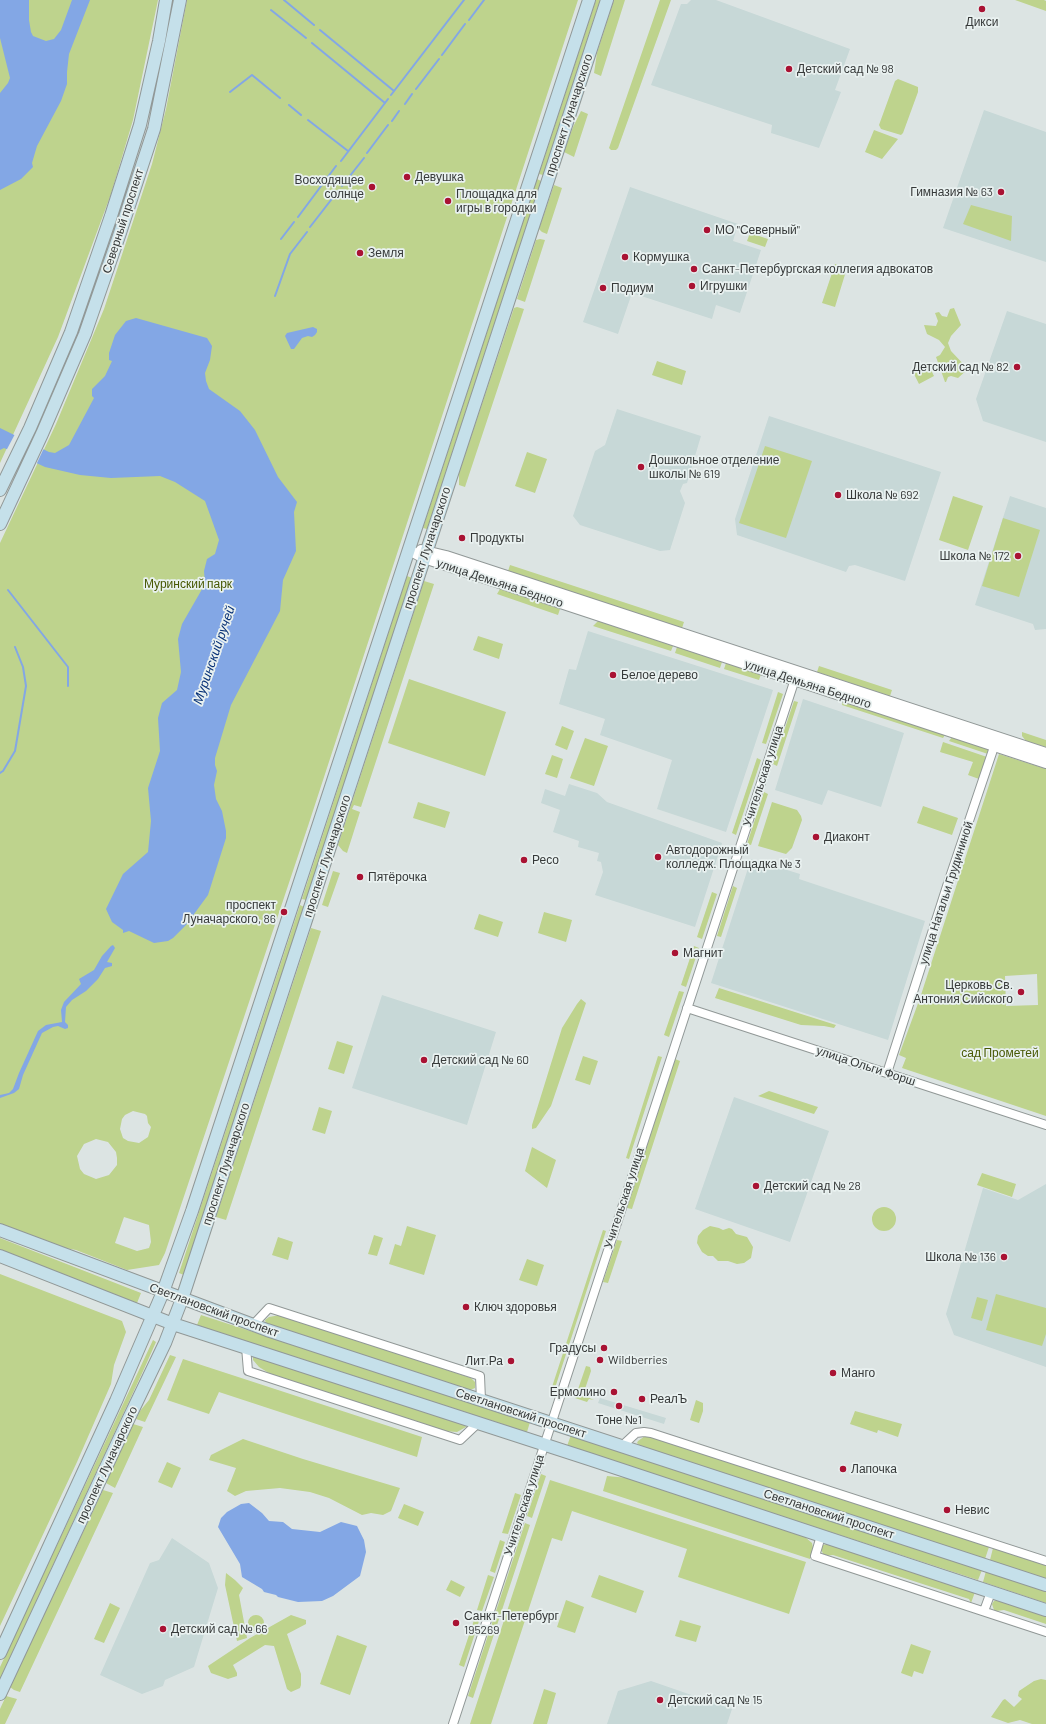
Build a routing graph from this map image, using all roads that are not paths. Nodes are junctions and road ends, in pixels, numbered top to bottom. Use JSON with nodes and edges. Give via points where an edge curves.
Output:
{"nodes":[{"id":1,"x":166,"y":0,"type":"edge"},
{"id":2,"x":180,"y":0,"type":"edge"},
{"id":3,"x":589,"y":0,"type":"edge"},
{"id":4,"x":607,"y":0,"type":"edge"},
{"id":5,"x":0,"y":490,"type":"edge"},
{"id":6,"x":0,"y":524,"type":"edge"},
{"id":7,"x":409,"y":550,"type":"junction"},
{"id":8,"x":425,"y":554,"type":"junction"},
{"id":9,"x":796,"y":676,"type":"junction"},
{"id":10,"x":996,"y":741,"type":"junction"},
{"id":11,"x":1046,"y":753,"type":"edge"},
{"id":12,"x":1046,"y":763,"type":"edge"},
{"id":13,"x":687,"y":1008,"type":"junction"},
{"id":14,"x":887,"y":1073,"type":"junction"},
{"id":15,"x":1046,"y":1126,"type":"edge"},
{"id":16,"x":0,"y":1230,"type":"edge"},
{"id":17,"x":0,"y":1256,"type":"edge"},
{"id":18,"x":163,"y":1292,"type":"junction"},
{"id":19,"x":182,"y":1299,"type":"junction"},
{"id":20,"x":153,"y":1316,"type":"junction"},
{"id":21,"x":173,"y":1324,"type":"junction"},
{"id":22,"x":253,"y":1325,"type":"junction"},
{"id":23,"x":246,"y":1347,"type":"junction"},
{"id":24,"x":481,"y":1400,"type":"junction"},
{"id":25,"x":551,"y":1422,"type":"junction"},
{"id":26,"x":478,"y":1423,"type":"junction"},
{"id":27,"x":544,"y":1444,"type":"junction"},
{"id":28,"x":622,"y":1446,"type":"junction"},
{"id":29,"x":821,"y":1536,"type":"junction"},
{"id":30,"x":1046,"y":1561,"type":"edge"},
{"id":31,"x":1046,"y":1585,"type":"edge"},
{"id":32,"x":991,"y":1592,"type":"junction"},
{"id":33,"x":1046,"y":1610,"type":"edge"},
{"id":34,"x":984,"y":1611,"type":"junction"},
{"id":35,"x":1046,"y":1632,"type":"edge"},
{"id":36,"x":0,"y":1653,"type":"edge"},
{"id":37,"x":0,"y":1694,"type":"edge"},
{"id":38,"x":452,"y":1724,"type":"edge"}],
"edges":[{"from":1,"to":5,"type":"main road","name":"Северный проспект","via":[[140,125],[125,170],[70,332],[30,428]]},
{"from":2,"to":6,"type":"main road","name":"Северный проспект","via":[[154,128],[120,233],[85,334]]},
{"from":3,"to":7,"type":"main road","name":"проспект Луначарского"},
{"from":4,"to":8,"type":"main road","name":"проспект Луначарского"},
{"from":7,"to":8,"type":"street","name":"улица Демьяна Бедного"},
{"from":7,"to":18,"type":"main road","name":"проспект Луначарского","via":[[195,1204]]},
{"from":8,"to":9,"type":"street","name":"улица Демьяна Бедного"},
{"from":8,"to":19,"type":"main road","name":"проспект Луначарского"},
{"from":9,"to":10,"type":"street","name":"улица Демьяна Бедного"},
{"from":9,"to":13,"type":"street","name":"Учительская улица"},
{"from":10,"to":11,"type":"street","name":"улица Демьяна Бедного"},
{"from":10,"to":12,"type":"street","name":"улица Демьяна Бедного"},
{"from":10,"to":14,"type":"street","name":"улица Натальи Грудининой"},
{"from":13,"to":14,"type":"street","name":"улица Ольги Форш"},
{"from":13,"to":25,"type":"street","name":"Учительская улица"},
{"from":14,"to":15,"type":"street","name":"улица Ольги Форш"},
{"from":16,"to":18,"type":"main road","name":"Светлановский проспект"},
{"from":17,"to":20,"type":"main road","name":"Светлановский проспект"},
{"from":18,"to":19,"type":"main road","name":"Светлановский проспект"},
{"from":18,"to":20,"type":"main road","name":"проспект Луначарского"},
{"from":19,"to":21,"type":"main road","name":"проспект Луначарского"},
{"from":19,"to":22,"type":"main road","name":"Светлановский проспект"},
{"from":20,"to":21,"type":"main road","name":"Светлановский проспект"},
{"from":20,"to":36,"type":"main road","name":"проспект Луначарского"},
{"from":21,"to":23,"type":"main road","name":"Светлановский проспект"},
{"from":21,"to":37,"type":"main road","name":"проспект Луначарского"},
{"from":22,"to":24,"type":"main road","name":"Светлановский проспект"},
{"from":22,"to":24,"type":"street","via":[[269,1308],[480,1376]]},
{"from":23,"to":26,"type":"main road","name":"Светлановский проспект"},
{"from":23,"to":26,"type":"street","via":[[248,1371],[256,1374],[460,1440]]},
{"from":24,"to":25,"type":"main road","name":"Светлановский проспект"},
{"from":25,"to":27,"type":"street","name":"Учительская улица"},
{"from":25,"to":28,"type":"main road","name":"Светлановский проспект"},
{"from":26,"to":27,"type":"main road","name":"Светлановский проспект"},
{"from":27,"to":29,"type":"main road","name":"Светлановский проспект"},
{"from":27,"to":38,"type":"street","name":"Учительская улица"},
{"from":28,"to":30,"type":"street","via":[[636,1433],[651,1433]]},
{"from":28,"to":31,"type":"main road","name":"Светлановский проспект"},
{"from":29,"to":32,"type":"main road","name":"Светлановский проспект"},
{"from":29,"to":34,"type":"street","via":[[815,1556]]},
{"from":32,"to":33,"type":"main road","name":"Светлановский проспект"},
{"from":32,"to":34,"type":"street"},
{"from":34,"to":35,"type":"street"}]}
